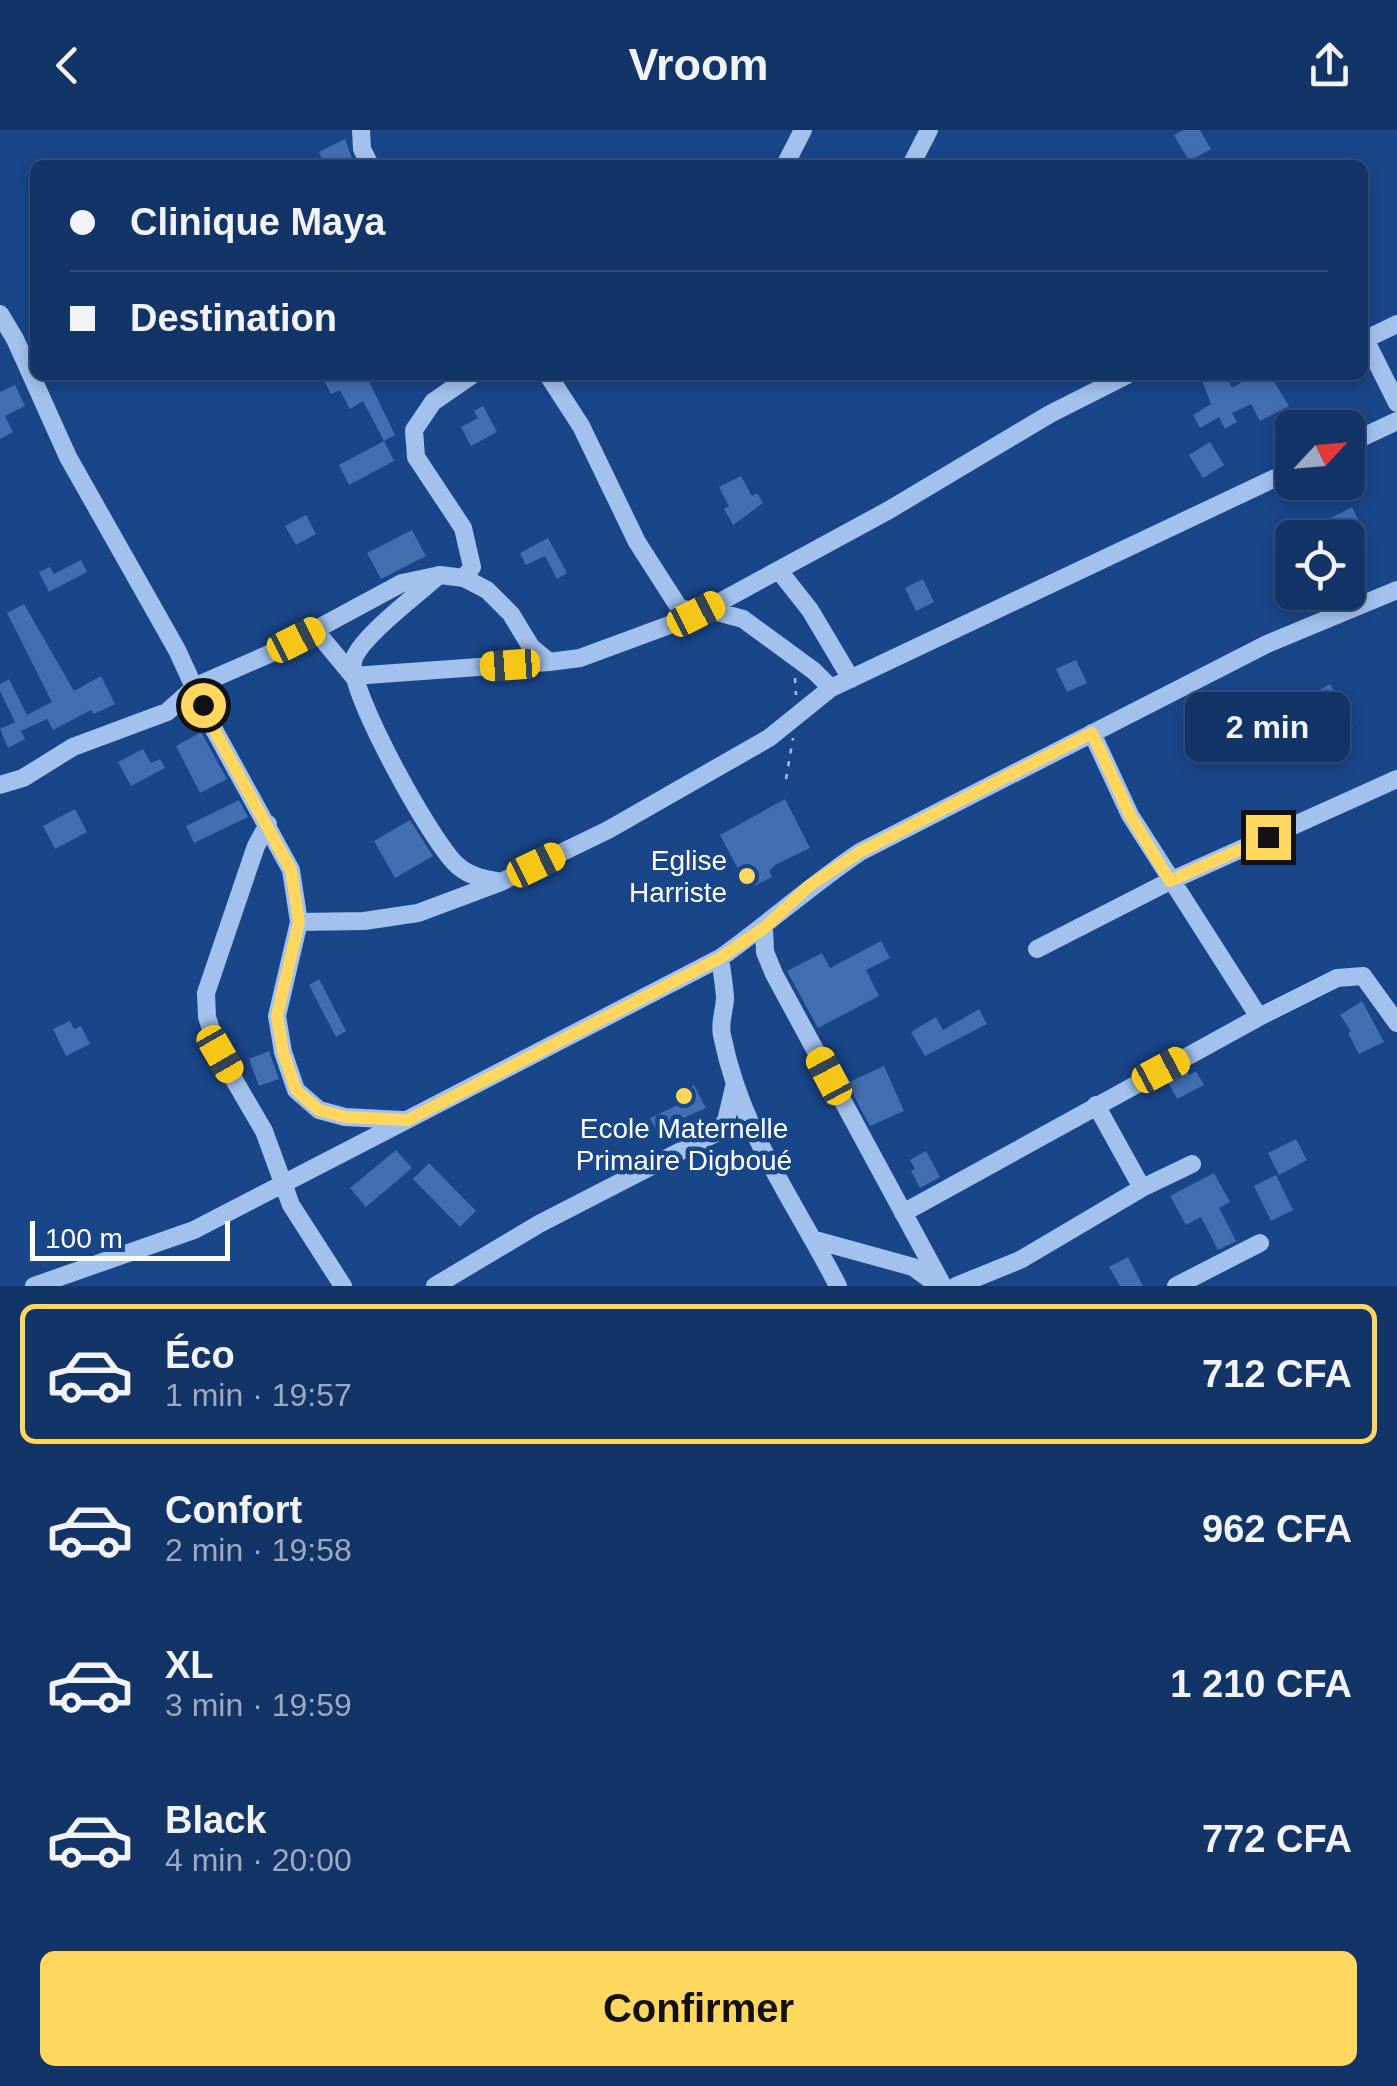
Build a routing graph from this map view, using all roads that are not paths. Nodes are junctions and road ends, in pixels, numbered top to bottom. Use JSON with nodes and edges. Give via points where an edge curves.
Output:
{"nodes":[{"id":1,"x":361,"y":130,"type":"edge"},
{"id":2,"x":803,"y":130,"type":"edge"},
{"id":3,"x":929,"y":130,"type":"edge"},
{"id":4,"x":368,"y":160,"type":"edge"},
{"id":5,"x":788,"y":160,"type":"edge"},
{"id":6,"x":914,"y":160,"type":"edge"},
{"id":7,"x":0,"y":314,"type":"edge"},
{"id":8,"x":1397,"y":324,"type":"edge"},
{"id":9,"x":1368,"y":335,"type":"edge"},
{"id":10,"x":1368,"y":342,"type":"edge"},
{"id":11,"x":30,"y":372,"type":"edge"},
{"id":12,"x":33,"y":380,"type":"edge"},
{"id":13,"x":464,"y":380,"type":"edge"},
{"id":14,"x":551,"y":380,"type":"edge"},
{"id":15,"x":1118,"y":380,"type":"edge"},
{"id":16,"x":1397,"y":403,"type":"edge"},
{"id":17,"x":1397,"y":421,"type":"edge"},
{"id":18,"x":1365,"y":436,"type":"edge"},
{"id":19,"x":1275,"y":478,"type":"edge"},
{"id":20,"x":780,"y":572,"type":"junction"},
{"id":21,"x":440,"y":575,"type":"junction"},
{"id":22,"x":464,"y":578,"type":"junction"},
{"id":23,"x":1397,"y":590,"type":"edge"},
{"id":24,"x":696,"y":614,"type":"junction"},
{"id":25,"x":316,"y":630,"type":"junction"},
{"id":26,"x":549,"y":662,"type":"junction"},
{"id":27,"x":353,"y":676,"type":"junction"},
{"id":28,"x":851,"y":678,"type":"junction"},
{"id":29,"x":196,"y":686,"type":"junction"},
{"id":30,"x":831,"y":688,"type":"junction"},
{"id":31,"x":1092,"y":733,"type":"junction"},
{"id":32,"x":1397,"y":779,"type":"edge"},
{"id":33,"x":0,"y":785,"type":"edge"},
{"id":34,"x":268,"y":824,"type":"junction"},
{"id":35,"x":1170,"y":881,"type":"junction"},
{"id":36,"x":501,"y":882,"type":"junction"},
{"id":37,"x":299,"y":922,"type":"junction"},
{"id":38,"x":764,"y":928,"type":"junction"},
{"id":39,"x":1037,"y":949,"type":"dead end"},
{"id":40,"x":720,"y":958,"type":"junction"},
{"id":41,"x":1259,"y":1017,"type":"junction"},
{"id":42,"x":1397,"y":1023,"type":"edge"},
{"id":43,"x":734,"y":1087,"type":"junction"},
{"id":44,"x":1096,"y":1105,"type":"junction"},
{"id":45,"x":408,"y":1120,"type":"junction"},
{"id":46,"x":1192,"y":1164,"type":"dead end"},
{"id":47,"x":283,"y":1184,"type":"junction"},
{"id":48,"x":1142,"y":1188,"type":"junction"},
{"id":49,"x":903,"y":1213,"type":"junction"},
{"id":50,"x":815,"y":1240,"type":"junction"},
{"id":51,"x":1260,"y":1243,"type":"dead end"},
{"id":52,"x":34,"y":1286,"type":"edge"},
{"id":53,"x":343,"y":1286,"type":"edge"},
{"id":54,"x":435,"y":1286,"type":"edge"},
{"id":55,"x":838,"y":1286,"type":"edge"},
{"id":56,"x":941,"y":1286,"type":"edge"},
{"id":57,"x":956,"y":1286,"type":"edge"},
{"id":58,"x":1176,"y":1286,"type":"edge"}],
"edges":[{"from":1,"to":4,"type":"street"},
{"from":2,"to":5,"type":"street"},
{"from":3,"to":6,"type":"street"},
{"from":7,"to":11,"type":"street"},
{"from":8,"to":9,"type":"street"},
{"from":10,"to":16,"type":"street"},
{"from":12,"to":29,"type":"street","via":[[68,457]]},
{"from":13,"to":22,"type":"street","via":[[433,402],[414,430],[416,457],[463,528],[472,567]]},
{"from":14,"to":24,"type":"street","via":[[637,542],[678,606]]},
{"from":15,"to":20,"type":"street"},
{"from":17,"to":18,"type":"street"},
{"from":19,"to":28,"type":"street"},
{"from":20,"to":24,"type":"street"},
{"from":20,"to":28,"type":"street"},
{"from":21,"to":22,"type":"street"},
{"from":21,"to":25,"type":"street","via":[[402,582]]},
{"from":21,"to":27,"type":"street","via":[[368,639],[354,658]]},
{"from":22,"to":26,"type":"street","via":[[487,590]]},
{"from":23,"to":31,"type":"street","via":[[1267,644]]},
{"from":24,"to":26,"type":"street","via":[[580,658]]},
{"from":24,"to":30,"type":"street","via":[[710,610],[743,619]]},
{"from":25,"to":27,"type":"street"},
{"from":25,"to":29,"type":"street"},
{"from":26,"to":27,"type":"street"},
{"from":27,"to":36,"type":"street","via":[[383,746],[436,838],[473,876]]},
{"from":28,"to":30,"type":"street"},
{"from":29,"to":33,"type":"street","via":[[166,712],[73,747]]},
{"from":29,"to":34,"type":"street"},
{"from":30,"to":36,"type":"street","via":[[770,738]]},
{"from":31,"to":35,"type":"street"},
{"from":31,"to":38,"type":"street","via":[[860,852]]},
{"from":32,"to":35,"type":"street"},
{"from":34,"to":37,"type":"street","via":[[291,870]]},
{"from":34,"to":47,"type":"street","via":[[204,1002],[220,1054],[264,1131]]},
{"from":35,"to":39,"type":"street"},
{"from":35,"to":41,"type":"street"},
{"from":36,"to":37,"type":"street","via":[[418,913]]},
{"from":37,"to":45,"type":"street","via":[[277,1016],[296,1090],[319,1110],[345,1117]]},
{"from":38,"to":40,"type":"street"},
{"from":38,"to":49,"type":"street","via":[[774,974]]},
{"from":40,"to":43,"type":"street","via":[[720,1029]]},
{"from":40,"to":45,"type":"street"},
{"from":41,"to":42,"type":"street","via":[[1338,978],[1363,976]]},
{"from":41,"to":44,"type":"street"},
{"from":43,"to":50,"type":"street","via":[[772,1174]]},
{"from":43,"to":54,"type":"street","via":[[726,1121],[714,1134]]},
{"from":44,"to":48,"type":"street"},
{"from":44,"to":49,"type":"street"},
{"from":45,"to":47,"type":"street"},
{"from":46,"to":48,"type":"street"},
{"from":47,"to":52,"type":"street","via":[[194,1230]]},
{"from":47,"to":53,"type":"street"},
{"from":48,"to":57,"type":"street","via":[[1020,1260]]},
{"from":49,"to":56,"type":"street"},
{"from":50,"to":55,"type":"street"},
{"from":50,"to":56,"type":"street","via":[[913,1267]]},
{"from":51,"to":58,"type":"street"}]}
